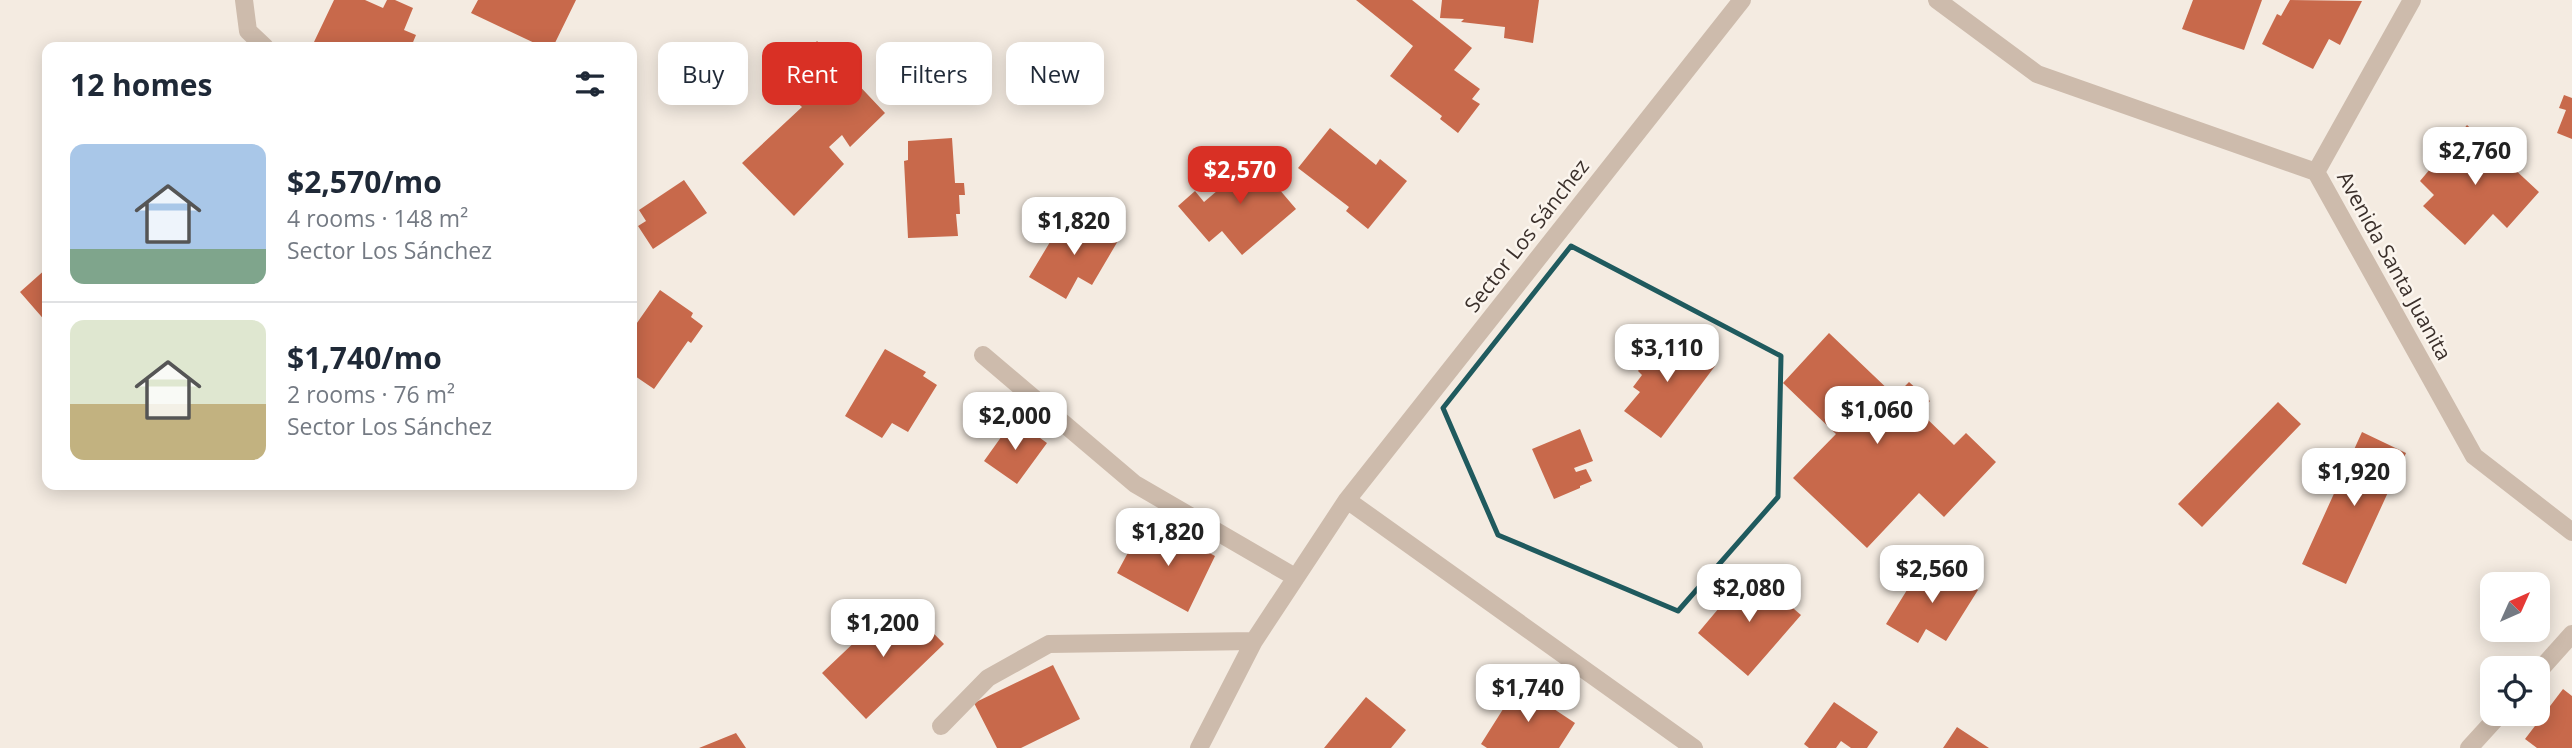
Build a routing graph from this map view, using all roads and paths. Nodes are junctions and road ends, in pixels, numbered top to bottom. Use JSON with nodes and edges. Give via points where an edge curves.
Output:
{"nodes":[{"id":1,"x":244,"y":0,"type":"edge"},
{"id":2,"x":1742,"y":0,"type":"edge"},
{"id":3,"x":1937,"y":0,"type":"edge"},
{"id":4,"x":2412,"y":0,"type":"edge"},
{"id":5,"x":260,"y":42,"type":"edge"},
{"id":6,"x":2316,"y":172,"type":"junction"},
{"id":7,"x":983,"y":355,"type":"dead end"},
{"id":8,"x":1347,"y":500,"type":"junction"},
{"id":9,"x":2572,"y":532,"type":"edge"},
{"id":10,"x":1295,"y":577,"type":"junction"},
{"id":11,"x":2572,"y":634,"type":"edge"},
{"id":12,"x":1254,"y":640,"type":"junction"},
{"id":13,"x":2550,"y":659,"type":"edge"},
{"id":14,"x":941,"y":726,"type":"dead end"},
{"id":15,"x":2489,"y":726,"type":"edge"},
{"id":16,"x":1199,"y":748,"type":"edge"},
{"id":17,"x":1694,"y":748,"type":"edge"},
{"id":18,"x":2469,"y":748,"type":"edge"}],
"edges":[{"from":1,"to":5,"type":"street","via":[[248,30]]},
{"from":2,"to":8,"type":"street","name":"Sector Los Sánchez"},
{"from":3,"to":6,"type":"street","name":"Avenida Santa Juanita","via":[[2037,74]]},
{"from":4,"to":6,"type":"street"},
{"from":6,"to":9,"type":"street","name":"Avenida Santa Juanita","via":[[2474,457]]},
{"from":7,"to":10,"type":"street","via":[[1135,484]]},
{"from":8,"to":10,"type":"street","name":"Sector Los Sánchez"},
{"from":8,"to":17,"type":"street"},
{"from":10,"to":12,"type":"street","name":"Sector Los Sánchez"},
{"from":11,"to":13,"type":"street"},
{"from":12,"to":14,"type":"street","via":[[1049,644],[988,678]]},
{"from":12,"to":16,"type":"street","name":"Sector Los Sánchez"},
{"from":15,"to":18,"type":"street"}]}
